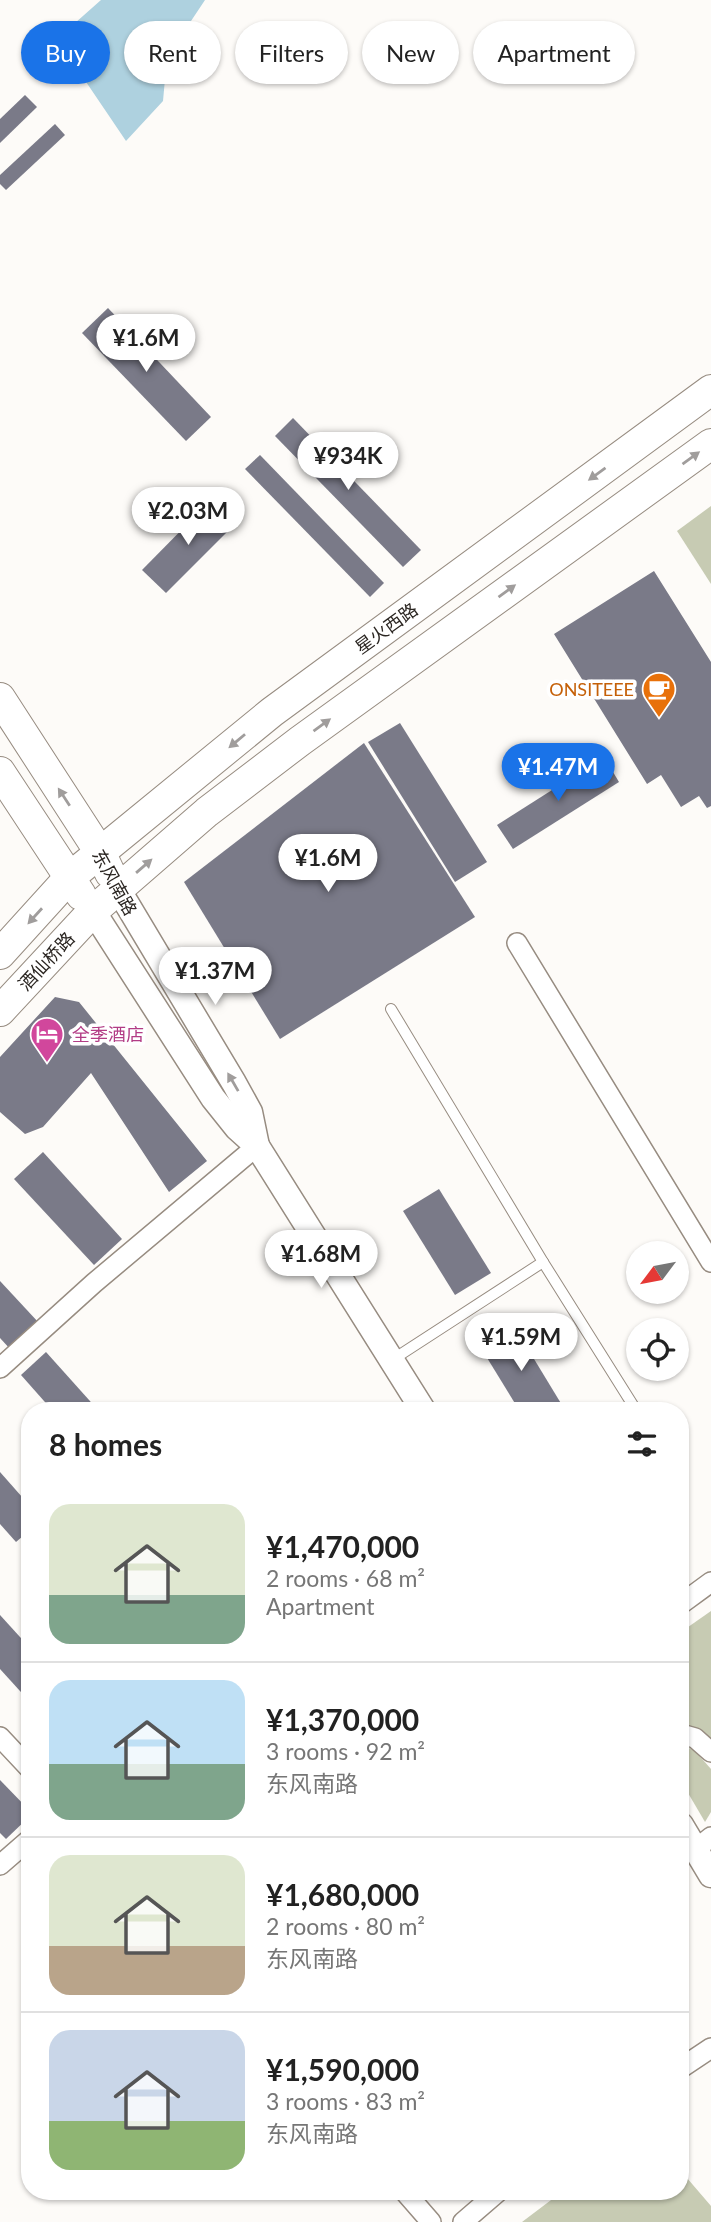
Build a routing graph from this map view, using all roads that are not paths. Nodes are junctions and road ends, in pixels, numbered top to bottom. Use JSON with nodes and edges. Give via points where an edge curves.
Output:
{"nodes":[{"id":1,"x":711,"y":390,"type":"edge"},
{"id":2,"x":711,"y":444,"type":"edge"},
{"id":3,"x":0,"y":698,"type":"edge"},
{"id":4,"x":0,"y":772,"type":"edge"},
{"id":5,"x":101,"y":855,"type":"junction"},
{"id":6,"x":69,"y":878,"type":"junction"},
{"id":7,"x":118,"y":889,"type":"junction"},
{"id":8,"x":93,"y":911,"type":"junction"},
{"id":9,"x":517,"y":943,"type":"dead end"},
{"id":10,"x":0,"y":954,"type":"edge"},
{"id":11,"x":391,"y":1009,"type":"dead end"},
{"id":12,"x":0,"y":1011,"type":"edge"},
{"id":13,"x":257,"y":1146,"type":"junction"},
{"id":14,"x":543,"y":1262,"type":"junction"},
{"id":15,"x":711,"y":1262,"type":"edge"},
{"id":16,"x":392,"y":1360,"type":"junction"},
{"id":17,"x":0,"y":1368,"type":"edge"},
{"id":18,"x":418,"y":1402,"type":"edge"},
{"id":19,"x":631,"y":1402,"type":"edge"},
{"id":20,"x":711,"y":1582,"type":"edge"},
{"id":21,"x":689,"y":1598,"type":"edge"},
{"id":22,"x":689,"y":1736,"type":"edge"},
{"id":23,"x":0,"y":1737,"type":"edge"},
{"id":24,"x":711,"y":1752,"type":"edge"},
{"id":25,"x":21,"y":1759,"type":"edge"},
{"id":26,"x":689,"y":1832,"type":"edge"},
{"id":27,"x":703,"y":1843,"type":"edge"},
{"id":28,"x":21,"y":1847,"type":"edge"},
{"id":29,"x":0,"y":1865,"type":"edge"},
{"id":30,"x":711,"y":1875,"type":"edge"},
{"id":31,"x":711,"y":2048,"type":"edge"},
{"id":32,"x":689,"y":2063,"type":"edge"},
{"id":33,"x":412,"y":2200,"type":"edge"},
{"id":34,"x":489,"y":2200,"type":"edge"},
{"id":35,"x":431,"y":2222,"type":"edge"},
{"id":36,"x":463,"y":2222,"type":"edge"}],
"edges":[{"from":1,"to":5,"type":"main road","name":"星火西路","one_way":true,"via":[[272,712]]},
{"from":7,"to":2,"type":"main road","one_way":true,"via":[[207,812],[300,741]]},
{"from":5,"to":3,"type":"main road","name":"东风南路","one_way":true},
{"from":4,"to":6,"type":"main road","name":"东风南路"},
{"from":5,"to":6,"type":"main road","name":"星火西路"},
{"from":5,"to":7,"type":"main road","name":"东风南路"},
{"from":6,"to":8,"type":"main road","name":"东风南路"},
{"from":6,"to":10,"type":"main road","one_way":true},
{"from":7,"to":8,"type":"main road"},
{"from":13,"to":7,"type":"street","name":"东风南路","one_way":true,"via":[[250,1112]]},
{"from":8,"to":12,"type":"main road","name":"酒仙桥路"},
{"from":8,"to":13,"type":"street","name":"东风南路","via":[[214,1098],[236,1128]]},
{"from":9,"to":15,"type":"street"},
{"from":11,"to":14,"type":"lane"},
{"from":13,"to":16,"type":"street","name":"东风南路"},
{"from":13,"to":17,"type":"street"},
{"from":14,"to":16,"type":"lane"},
{"from":14,"to":19,"type":"lane"},
{"from":16,"to":18,"type":"street","name":"东风南路"},
{"from":20,"to":21,"type":"street"},
{"from":22,"to":24,"type":"street"},
{"from":23,"to":25,"type":"street"},
{"from":26,"to":27,"type":"street"},
{"from":27,"to":30,"type":"street"},
{"from":28,"to":29,"type":"street"},
{"from":31,"to":32,"type":"street"},
{"from":33,"to":35,"type":"street"},
{"from":34,"to":36,"type":"street"}]}
